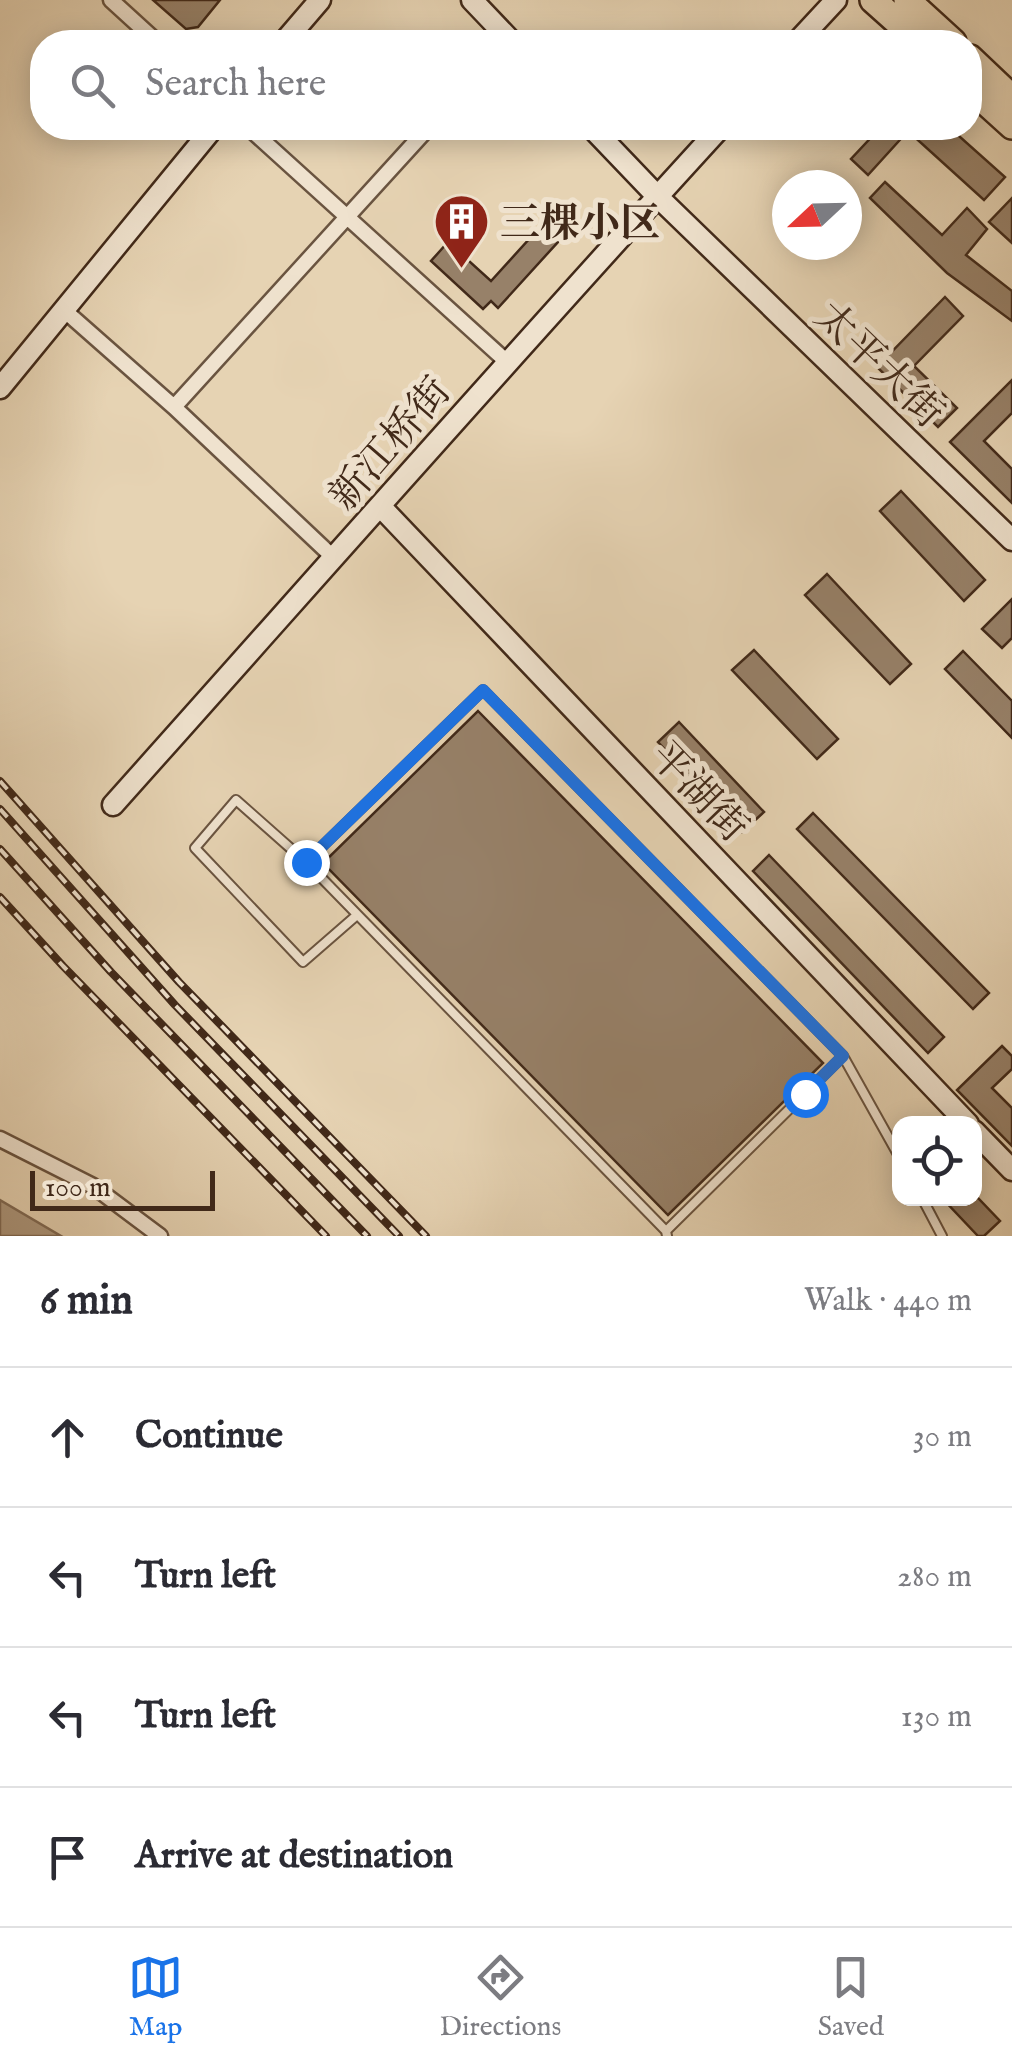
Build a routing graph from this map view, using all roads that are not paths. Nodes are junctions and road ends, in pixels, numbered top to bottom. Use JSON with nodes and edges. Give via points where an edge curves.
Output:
{"nodes":[{"id":1,"x":111,"y":0,"type":"edge"},
{"id":2,"x":304,"y":0,"type":"edge"},
{"id":3,"x":320,"y":0,"type":"edge"},
{"id":4,"x":472,"y":0,"type":"edge"},
{"id":5,"x":836,"y":0,"type":"edge"},
{"id":6,"x":873,"y":0,"type":"edge"},
{"id":7,"x":907,"y":0,"type":"edge"},
{"id":8,"x":144,"y":30,"type":"edge"},
{"id":9,"x":280,"y":30,"type":"edge"},
{"id":10,"x":294,"y":30,"type":"edge"},
{"id":11,"x":499,"y":30,"type":"edge"},
{"id":12,"x":808,"y":30,"type":"edge"},
{"id":13,"x":907,"y":30,"type":"edge"},
{"id":14,"x":940,"y":30,"type":"edge"},
{"id":15,"x":982,"y":69,"type":"edge"},
{"id":16,"x":1012,"y":98,"type":"edge"},
{"id":17,"x":982,"y":99,"type":"edge"},
{"id":18,"x":1012,"y":126,"type":"edge"},
{"id":19,"x":190,"y":140,"type":"edge"},
{"id":20,"x":203,"y":140,"type":"edge"},
{"id":21,"x":262,"y":140,"type":"edge"},
{"id":22,"x":417,"y":140,"type":"edge"},
{"id":23,"x":603,"y":140,"type":"edge"},
{"id":24,"x":709,"y":140,"type":"edge"},
{"id":25,"x":657,"y":196,"type":"junction"},
{"id":26,"x":346,"y":216,"type":"junction"},
{"id":27,"x":64,"y":310,"type":"junction"},
{"id":28,"x":506,"y":362,"type":"junction"},
{"id":29,"x":0,"y":368,"type":"edge"},
{"id":30,"x":0,"y":388,"type":"edge"},
{"id":31,"x":174,"y":407,"type":"junction"},
{"id":32,"x":381,"y":507,"type":"junction"},
{"id":33,"x":1012,"y":540,"type":"edge"},
{"id":34,"x":334,"y":558,"type":"junction"},
{"id":35,"x":113,"y":805,"type":"dead end"},
{"id":36,"x":306,"y":862,"type":"junction"},
{"id":37,"x":358,"y":915,"type":"junction"},
{"id":38,"x":843,"y":1056,"type":"junction"},
{"id":39,"x":960,"y":1116,"type":"edge"},
{"id":40,"x":0,"y":1139,"type":"edge"},
{"id":41,"x":982,"y":1139,"type":"edge"},
{"id":42,"x":892,"y":1144,"type":"edge"},
{"id":43,"x":1012,"y":1170,"type":"edge"},
{"id":44,"x":926,"y":1206,"type":"edge"},
{"id":45,"x":667,"y":1233,"type":"edge"},
{"id":46,"x":160,"y":1236,"type":"edge"},
{"id":47,"x":942,"y":1236,"type":"edge"}],
"edges":[{"from":1,"to":8,"type":"street"},
{"from":2,"to":9,"type":"street"},
{"from":3,"to":10,"type":"street"},
{"from":4,"to":11,"type":"street"},
{"from":5,"to":12,"type":"street"},
{"from":6,"to":13,"type":"highway"},
{"from":7,"to":14,"type":"highway"},
{"from":15,"to":16,"type":"highway"},
{"from":17,"to":18,"type":"highway"},
{"from":19,"to":29,"type":"street"},
{"from":20,"to":27,"type":"street"},
{"from":21,"to":26,"type":"street"},
{"from":22,"to":26,"type":"street"},
{"from":23,"to":25,"type":"street","name":"太平大街"},
{"from":24,"to":25,"type":"street","name":"新江桥街"},
{"from":25,"to":28,"type":"street","name":"新江桥街"},
{"from":25,"to":33,"type":"street","name":"太平大街"},
{"from":26,"to":28,"type":"street"},
{"from":26,"to":31,"type":"street"},
{"from":27,"to":30,"type":"street"},
{"from":27,"to":31,"type":"street"},
{"from":28,"to":32,"type":"street","name":"新江桥街"},
{"from":31,"to":34,"type":"street"},
{"from":32,"to":34,"type":"street","name":"新江桥街"},
{"from":32,"to":39,"type":"street","name":"平湖街"},
{"from":34,"to":35,"type":"street","name":"新江桥街"},
{"from":36,"to":37,"type":"lane"},
{"from":36,"to":37,"type":"lane","via":[[236,800],[195,848],[303,962]]},
{"from":36,"to":38,"type":"lane","via":[[483,690]]},
{"from":37,"to":45,"type":"lane"},
{"from":38,"to":42,"type":"lane"},
{"from":38,"to":45,"type":"lane"},
{"from":40,"to":46,"type":"street","via":[[93,1186]]},
{"from":41,"to":43,"type":"street"},
{"from":44,"to":47,"type":"lane"}]}
